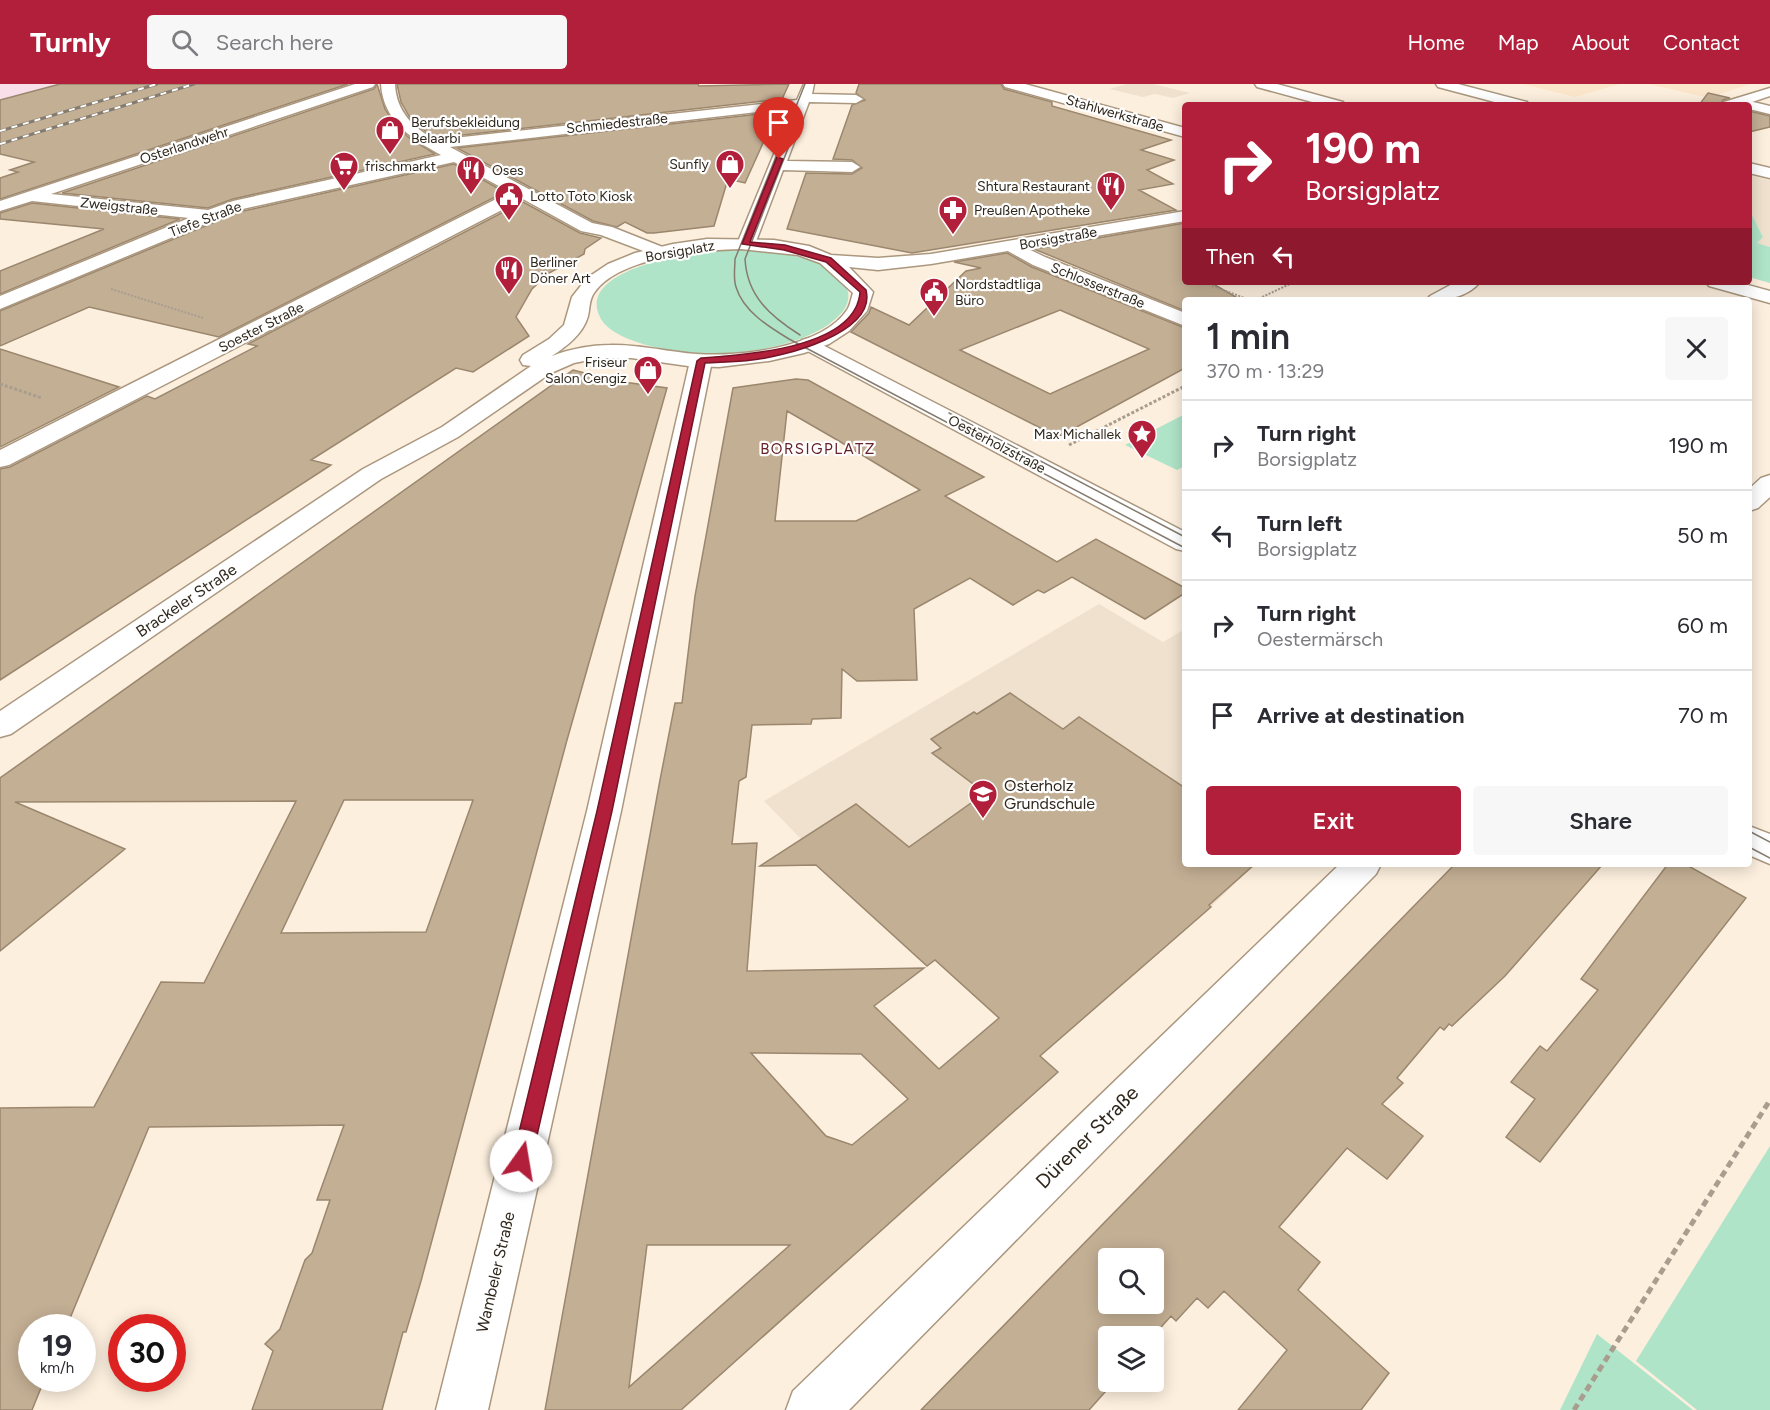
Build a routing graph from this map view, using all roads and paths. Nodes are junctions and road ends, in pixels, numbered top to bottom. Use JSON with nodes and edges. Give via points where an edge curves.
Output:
{"nodes":[{"id":1,"x":368,"y":84,"type":"edge"},
{"id":2,"x":388,"y":84,"type":"edge"},
{"id":3,"x":810,"y":84,"type":"edge"},
{"id":4,"x":1010,"y":84,"type":"edge"},
{"id":5,"x":1262,"y":84,"type":"edge"},
{"id":6,"x":1443,"y":84,"type":"edge"},
{"id":7,"x":1770,"y":92,"type":"edge"},
{"id":8,"x":856,"y":99,"type":"dead end"},
{"id":9,"x":803,"y":101,"type":"junction"},
{"id":10,"x":1327,"y":102,"type":"edge"},
{"id":11,"x":1511,"y":102,"type":"edge"},
{"id":12,"x":1747,"y":102,"type":"edge"},
{"id":13,"x":1752,"y":107,"type":"edge"},
{"id":14,"x":1770,"y":110,"type":"edge"},
{"id":15,"x":1182,"y":132,"type":"edge"},
{"id":16,"x":433,"y":145,"type":"junction"},
{"id":17,"x":454,"y":157,"type":"junction"},
{"id":18,"x":777,"y":165,"type":"junction"},
{"id":19,"x":852,"y":167,"type":"dead end"},
{"id":20,"x":1752,"y":169,"type":"edge"},
{"id":21,"x":1770,"y":173,"type":"edge"},
{"id":22,"x":522,"y":193,"type":"junction"},
{"id":23,"x":27,"y":197,"type":"junction"},
{"id":24,"x":0,"y":206,"type":"edge"},
{"id":25,"x":211,"y":215,"type":"junction"},
{"id":26,"x":1182,"y":217,"type":"edge"},
{"id":27,"x":586,"y":227,"type":"junction"},
{"id":28,"x":746,"y":244,"type":"junction"},
{"id":29,"x":1012,"y":246,"type":"junction"},
{"id":30,"x":659,"y":252,"type":"junction"},
{"id":31,"x":931,"y":259,"type":"junction"},
{"id":32,"x":829,"y":260,"type":"junction"},
{"id":33,"x":629,"y":262,"type":"junction"},
{"id":34,"x":1288,"y":285,"type":"edge"},
{"id":35,"x":1464,"y":285,"type":"edge"},
{"id":36,"x":1727,"y":285,"type":"edge"},
{"id":37,"x":103,"y":286,"type":"dead end"},
{"id":38,"x":1212,"y":286,"type":"dead end"},
{"id":39,"x":864,"y":292,"type":"junction"},
{"id":40,"x":1242,"y":297,"type":"edge"},
{"id":41,"x":1262,"y":297,"type":"edge"},
{"id":42,"x":1442,"y":297,"type":"edge"},
{"id":43,"x":1770,"y":297,"type":"edge"},
{"id":44,"x":0,"y":303,"type":"edge"},
{"id":45,"x":203,"y":318,"type":"dead end"},
{"id":46,"x":1182,"y":319,"type":"edge"},
{"id":47,"x":593,"y":324,"type":"junction"},
{"id":48,"x":808,"y":344,"type":"junction"},
{"id":49,"x":641,"y":354,"type":"junction"},
{"id":50,"x":701,"y":361,"type":"junction"},
{"id":51,"x":0,"y":384,"type":"edge"},
{"id":52,"x":1182,"y":388,"type":"edge"},
{"id":53,"x":42,"y":398,"type":"dead end"},
{"id":54,"x":0,"y":460,"type":"edge"},
{"id":55,"x":1034,"y":464,"type":"junction"},
{"id":56,"x":372,"y":474,"type":"junction"},
{"id":57,"x":1770,"y":483,"type":"edge"},
{"id":58,"x":1752,"y":500,"type":"edge"},
{"id":59,"x":1752,"y":504,"type":"edge"},
{"id":60,"x":1770,"y":511,"type":"edge"},
{"id":61,"x":1182,"y":541,"type":"edge"},
{"id":62,"x":0,"y":726,"type":"edge"},
{"id":63,"x":1752,"y":841,"type":"edge"},
{"id":64,"x":1770,"y":850,"type":"edge"},
{"id":65,"x":1360,"y":867,"type":"edge"},
{"id":66,"x":1770,"y":1100,"type":"edge"},
{"id":67,"x":462,"y":1410,"type":"edge"},
{"id":68,"x":812,"y":1410,"type":"edge"},
{"id":69,"x":1574,"y":1410,"type":"edge"}],
"edges":[{"from":1,"to":23,"type":"street","name":"Osterlandwehr"},
{"from":2,"to":16,"type":"street","via":[[402,123]]},
{"from":3,"to":9,"type":"street"},
{"from":4,"to":15,"type":"street","name":"Stahlwerkstraße"},
{"from":5,"to":10,"type":"street"},
{"from":6,"to":11,"type":"street"},
{"from":7,"to":12,"type":"street"},
{"from":8,"to":9,"type":"street","name":"Schmiedestraße"},
{"from":9,"to":16,"type":"street","name":"Schmiedestraße"},
{"from":9,"to":18,"type":"street"},
{"from":13,"to":14,"type":"street"},
{"from":16,"to":17,"type":"street"},
{"from":17,"to":22,"type":"street"},
{"from":17,"to":25,"type":"street","name":"Tiefe Straße","via":[[233,206]]},
{"from":18,"to":19,"type":"street"},
{"from":18,"to":28,"type":"street"},
{"from":20,"to":21,"type":"street"},
{"from":22,"to":27,"type":"street"},
{"from":22,"to":54,"type":"street","name":"Soester Straße"},
{"from":23,"to":24,"type":"street","name":"Osterlandwehr"},
{"from":23,"to":25,"type":"street","name":"Zweigstraße"},
{"from":25,"to":44,"type":"street","name":"Tiefe Straße"},
{"from":26,"to":29,"type":"street","name":"Borsigstraße"},
{"from":27,"to":30,"type":"street"},
{"from":27,"to":33,"type":"street"},
{"from":28,"to":30,"type":"street","name":"Borsigplatz"},
{"from":28,"to":32,"type":"street","name":"Borsigplatz","via":[[785,248]]},
{"from":29,"to":31,"type":"street","name":"Borsigstraße"},
{"from":29,"to":46,"type":"street","name":"Schlosserstraße","via":[[1039,261]]},
{"from":30,"to":33,"type":"street","name":"Borsigplatz"},
{"from":31,"to":32,"type":"street","name":"Borsigstraße","via":[[878,264]]},
{"from":31,"to":39,"type":"street","name":"Borsigstraße","via":[[888,274]]},
{"from":32,"to":39,"type":"street","name":"Borsigplatz"},
{"from":33,"to":47,"type":"street","name":"Borsigplatz","via":[[594,281],[584,292],[579,304]]},
{"from":34,"to":41,"type":"path"},
{"from":35,"to":42,"type":"street"},
{"from":36,"to":43,"type":"street"},
{"from":37,"to":45,"type":"path"},
{"from":38,"to":40,"type":"path"},
{"from":39,"to":48,"type":"street","via":[[855,316],[838,330]]},
{"from":47,"to":49,"type":"street"},
{"from":47,"to":56,"type":"street","name":"Brackeler Straße","via":[[576,324],[558,342],[443,420],[384,454]]},
{"from":48,"to":50,"type":"street","via":[[754,357]]},
{"from":48,"to":55,"type":"street","name":"Oesterholzstraße"},
{"from":49,"to":50,"type":"street"},
{"from":49,"to":56,"type":"street","name":"Brackeler Straße","via":[[602,351],[558,360],[450,432]]},
{"from":50,"to":67,"type":"street","name":"Wambeler Straße","via":[[604,811]]},
{"from":51,"to":53,"type":"path"},
{"from":52,"to":55,"type":"path"},
{"from":55,"to":61,"type":"street","name":"Oesterholzstraße"},
{"from":56,"to":62,"type":"street","name":"Brackeler Straße"},
{"from":57,"to":58,"type":"street"},
{"from":59,"to":60,"type":"street"},
{"from":63,"to":64,"type":"street"},
{"from":65,"to":68,"type":"street","name":"Dürener Straße"},
{"from":66,"to":69,"type":"path"}]}
